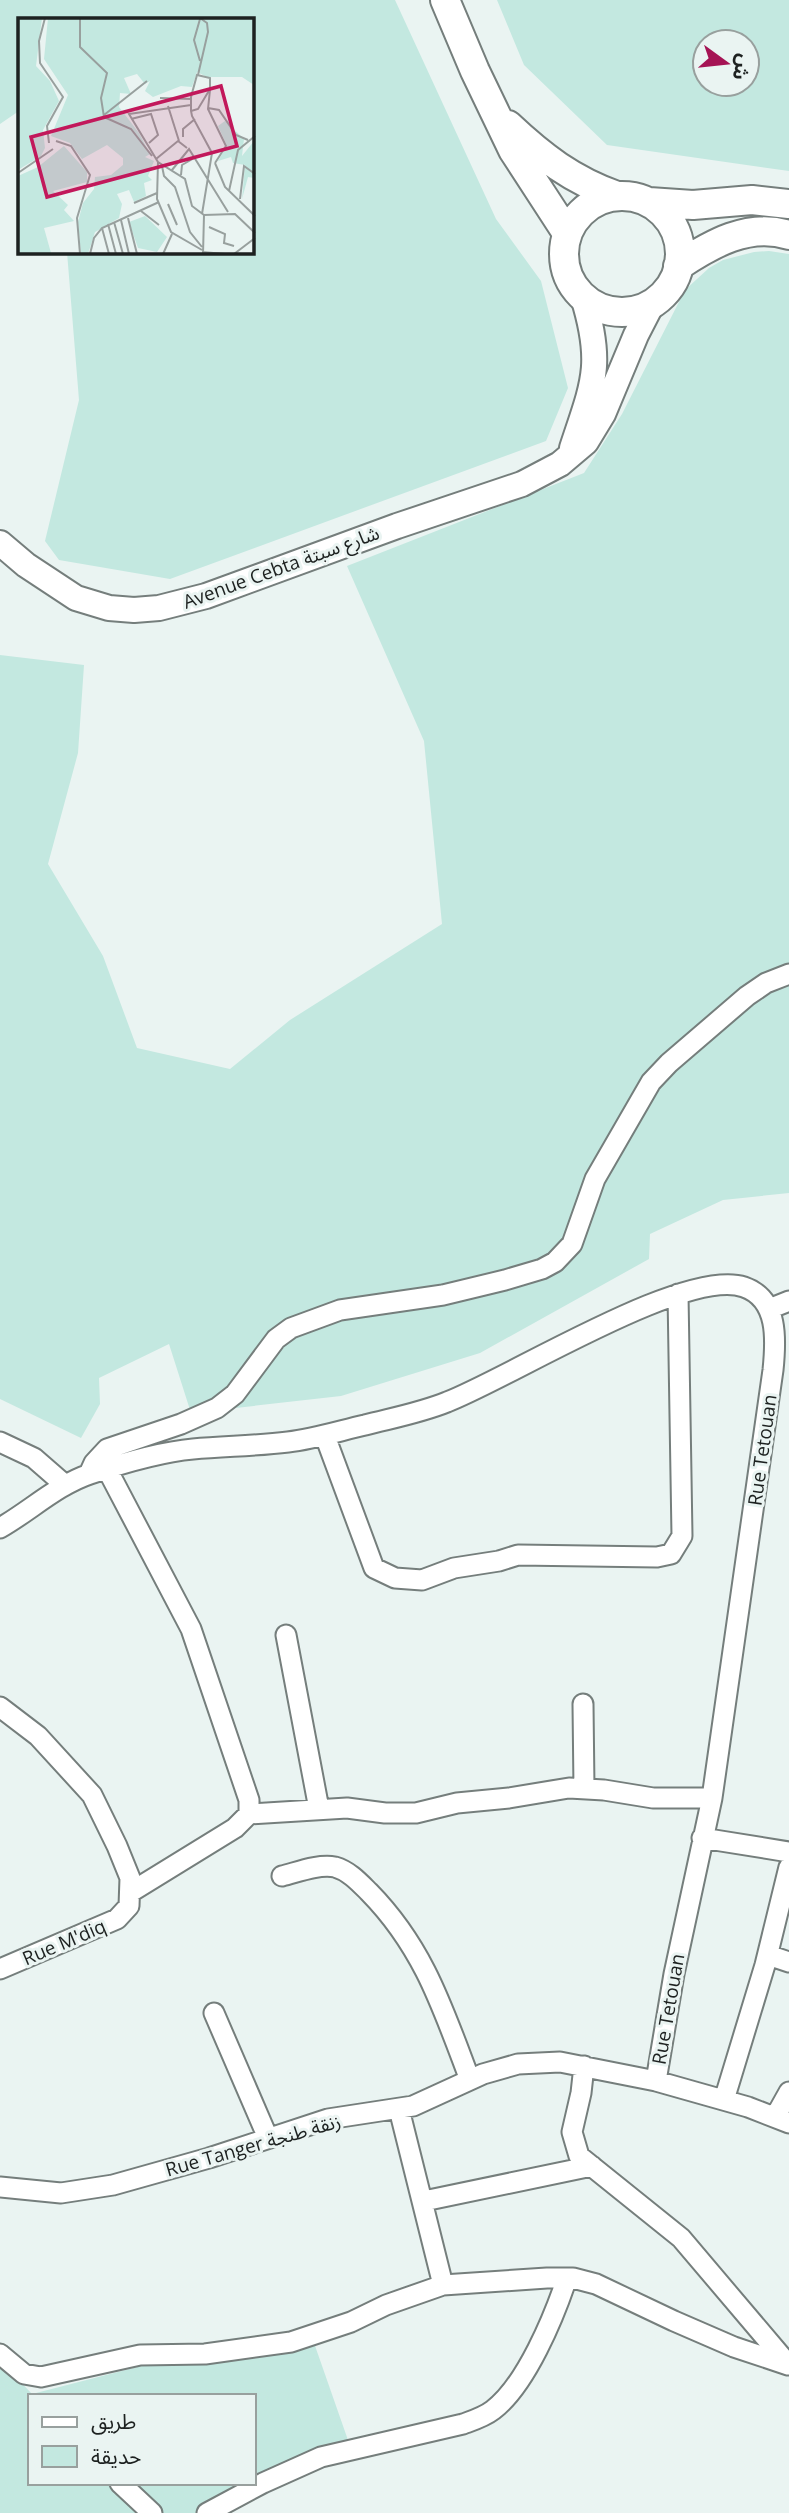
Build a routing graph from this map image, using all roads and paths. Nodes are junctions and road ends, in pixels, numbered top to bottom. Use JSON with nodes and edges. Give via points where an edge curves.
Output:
{"nodes":[{"id":1,"x":445,"y":0,"type":"edge"},
{"id":2,"x":498,"y":116,"type":"junction"},
{"id":3,"x":617,"y":196,"type":"junction"},
{"id":4,"x":649,"y":202,"type":"junction"},
{"id":5,"x":789,"y":204,"type":"edge"},
{"id":6,"x":567,"y":233,"type":"junction"},
{"id":7,"x":789,"y":236,"type":"edge"},
{"id":8,"x":678,"y":266,"type":"junction"},
{"id":9,"x":583,"y":297,"type":"junction"},
{"id":10,"x":653,"y":302,"type":"junction"},
{"id":11,"x":569,"y":458,"type":"junction"},
{"id":12,"x":0,"y":543,"type":"edge"},
{"id":13,"x":789,"y":974,"type":"edge"},
{"id":14,"x":678,"y":1294,"type":"junction"},
{"id":15,"x":789,"y":1301,"type":"edge"},
{"id":16,"x":769,"y":1309,"type":"junction"},
{"id":17,"x":325,"y":1436,"type":"junction"},
{"id":18,"x":0,"y":1442,"type":"edge"},
{"id":19,"x":98,"y":1472,"type":"junction"},
{"id":20,"x":65,"y":1485,"type":"junction"},
{"id":21,"x":0,"y":1528,"type":"edge"},
{"id":22,"x":286,"y":1635,"type":"dead end"},
{"id":23,"x":583,"y":1704,"type":"dead end"},
{"id":24,"x":0,"y":1707,"type":"edge"},
{"id":25,"x":584,"y":1788,"type":"junction"},
{"id":26,"x":712,"y":1798,"type":"junction"},
{"id":27,"x":319,"y":1809,"type":"junction"},
{"id":28,"x":249,"y":1814,"type":"junction"},
{"id":29,"x":702,"y":1838,"type":"junction"},
{"id":30,"x":789,"y":1852,"type":"edge"},
{"id":31,"x":789,"y":1867,"type":"edge"},
{"id":32,"x":282,"y":1876,"type":"dead end"},
{"id":33,"x":131,"y":1892,"type":"junction"},
{"id":34,"x":768,"y":1955,"type":"junction"},
{"id":35,"x":789,"y":1962,"type":"edge"},
{"id":36,"x":0,"y":1969,"type":"edge"},
{"id":37,"x":214,"y":2013,"type":"dead end"},
{"id":38,"x":584,"y":2066,"type":"junction"},
{"id":39,"x":470,"y":2080,"type":"junction"},
{"id":40,"x":656,"y":2081,"type":"junction"},
{"id":41,"x":789,"y":2092,"type":"edge"},
{"id":42,"x":724,"y":2100,"type":"junction"},
{"id":43,"x":399,"y":2109,"type":"junction"},
{"id":44,"x":782,"y":2120,"type":"edge"},
{"id":45,"x":268,"y":2138,"type":"junction"},
{"id":46,"x":592,"y":2166,"type":"junction"},
{"id":47,"x":0,"y":2187,"type":"edge"},
{"id":48,"x":424,"y":2201,"type":"junction"},
{"id":49,"x":567,"y":2278,"type":"junction"},
{"id":50,"x":443,"y":2285,"type":"junction"},
{"id":51,"x":0,"y":2354,"type":"edge"},
{"id":52,"x":789,"y":2366,"type":"edge"},
{"id":53,"x":122,"y":2485,"type":"edge"},
{"id":54,"x":152,"y":2513,"type":"edge"},
{"id":55,"x":207,"y":2513,"type":"edge"}],
"edges":[{"from":1,"to":2,"type":"main road"},
{"from":2,"to":3,"type":"main road","via":[[562,171]]},
{"from":2,"to":6,"type":"main road","via":[[513,150]]},
{"from":3,"to":4,"type":"main road"},
{"from":3,"to":6,"type":"main road","via":[[586,207]]},
{"from":4,"to":5,"type":"main road"},
{"from":4,"to":8,"type":"main road","via":[[671,223],[677,236]]},
{"from":6,"to":9,"type":"main road","via":[[565,268]]},
{"from":7,"to":8,"type":"main road","via":[[746,233],[714,244]]},
{"from":8,"to":10,"type":"main road","via":[[665,293]]},
{"from":9,"to":10,"type":"main road","via":[[610,311],[625,312]]},
{"from":9,"to":11,"type":"street","via":[[594,340],[595,374]]},
{"from":10,"to":11,"type":"street","name":"Avenue Cebta شارع سبتة","via":[[596,428]]},
{"from":11,"to":12,"type":"street","name":"Avenue Cebta شارع سبتة","via":[[522,484],[206,596],[159,608],[120,610],[90,604],[59,589]]},
{"from":13,"to":19,"type":"street","via":[[747,996],[651,1082],[595,1179],[572,1244],[555,1262],[443,1295],[340,1310],[291,1328],[276,1339],[235,1394],[218,1408],[107,1450],[94,1463]]},
{"from":14,"to":16,"type":"street","via":[[720,1286],[744,1287]]},
{"from":14,"to":17,"type":"street","via":[[544,1353],[446,1403]]},
{"from":14,"to":17,"type":"street","via":[[681,1536],[671,1554],[518,1555],[454,1568],[422,1580],[395,1578],[374,1568]]},
{"from":15,"to":16,"type":"street"},
{"from":16,"to":26,"type":"street","name":"Rue Tetouan","via":[[775,1331],[774,1358]]},
{"from":17,"to":19,"type":"street","via":[[191,1449]]},
{"from":18,"to":20,"type":"street","via":[[34,1458]]},
{"from":19,"to":20,"type":"street"},
{"from":19,"to":28,"type":"street","via":[[191,1629],[248,1793]]},
{"from":20,"to":21,"type":"street"},
{"from":22,"to":27,"type":"street"},
{"from":23,"to":25,"type":"street"},
{"from":24,"to":33,"type":"street","via":[[38,1736],[92,1795],[128,1870]]},
{"from":25,"to":26,"type":"street","via":[[653,1798]]},
{"from":25,"to":27,"type":"street","via":[[457,1803],[416,1813]]},
{"from":26,"to":29,"type":"street","name":"Rue Tetouan"},
{"from":27,"to":28,"type":"street"},
{"from":28,"to":33,"type":"street","via":[[235,1828]]},
{"from":29,"to":30,"type":"street"},
{"from":29,"to":40,"type":"street","name":"Rue Tetouan"},
{"from":31,"to":34,"type":"street"},
{"from":32,"to":39,"type":"street","via":[[338,1868],[380,1903],[421,1959]]},
{"from":33,"to":36,"type":"street","name":"Rue M'diq","via":[[127,1909],[117,1919]]},
{"from":34,"to":35,"type":"street"},
{"from":34,"to":42,"type":"street"},
{"from":37,"to":45,"type":"street"},
{"from":38,"to":39,"type":"street","name":"Rue Tanger زنقة طنجة","via":[[517,2064]]},
{"from":38,"to":40,"type":"street","name":"Rue Tanger زنقة طنجة"},
{"from":38,"to":46,"type":"street","via":[[572,2132],[579,2156]]},
{"from":39,"to":43,"type":"street","name":"Rue Tanger زنقة طنجة"},
{"from":40,"to":42,"type":"street","name":"Rue Tanger زنقة طنجة"},
{"from":41,"to":44,"type":"street"},
{"from":42,"to":44,"type":"street","name":"Rue Tanger زنقة طنجة"},
{"from":43,"to":45,"type":"street","name":"Rue Tanger زنقة طنجة","via":[[328,2119]]},
{"from":43,"to":48,"type":"street"},
{"from":45,"to":47,"type":"street","name":"Rue Tanger زنقة طنجة","via":[[113,2185],[61,2193]]},
{"from":46,"to":48,"type":"street"},
{"from":46,"to":52,"type":"street","via":[[681,2238]]},
{"from":48,"to":50,"type":"street"},
{"from":49,"to":50,"type":"street"},
{"from":49,"to":52,"type":"street","via":[[596,2284],[734,2347]]},
{"from":49,"to":55,"type":"street","via":[[538,2347],[495,2409],[464,2424],[321,2457]]},
{"from":50,"to":51,"type":"street","via":[[321,2333],[281,2343],[205,2354],[140,2355],[41,2377],[19,2372]]},
{"from":53,"to":54,"type":"street"}]}
